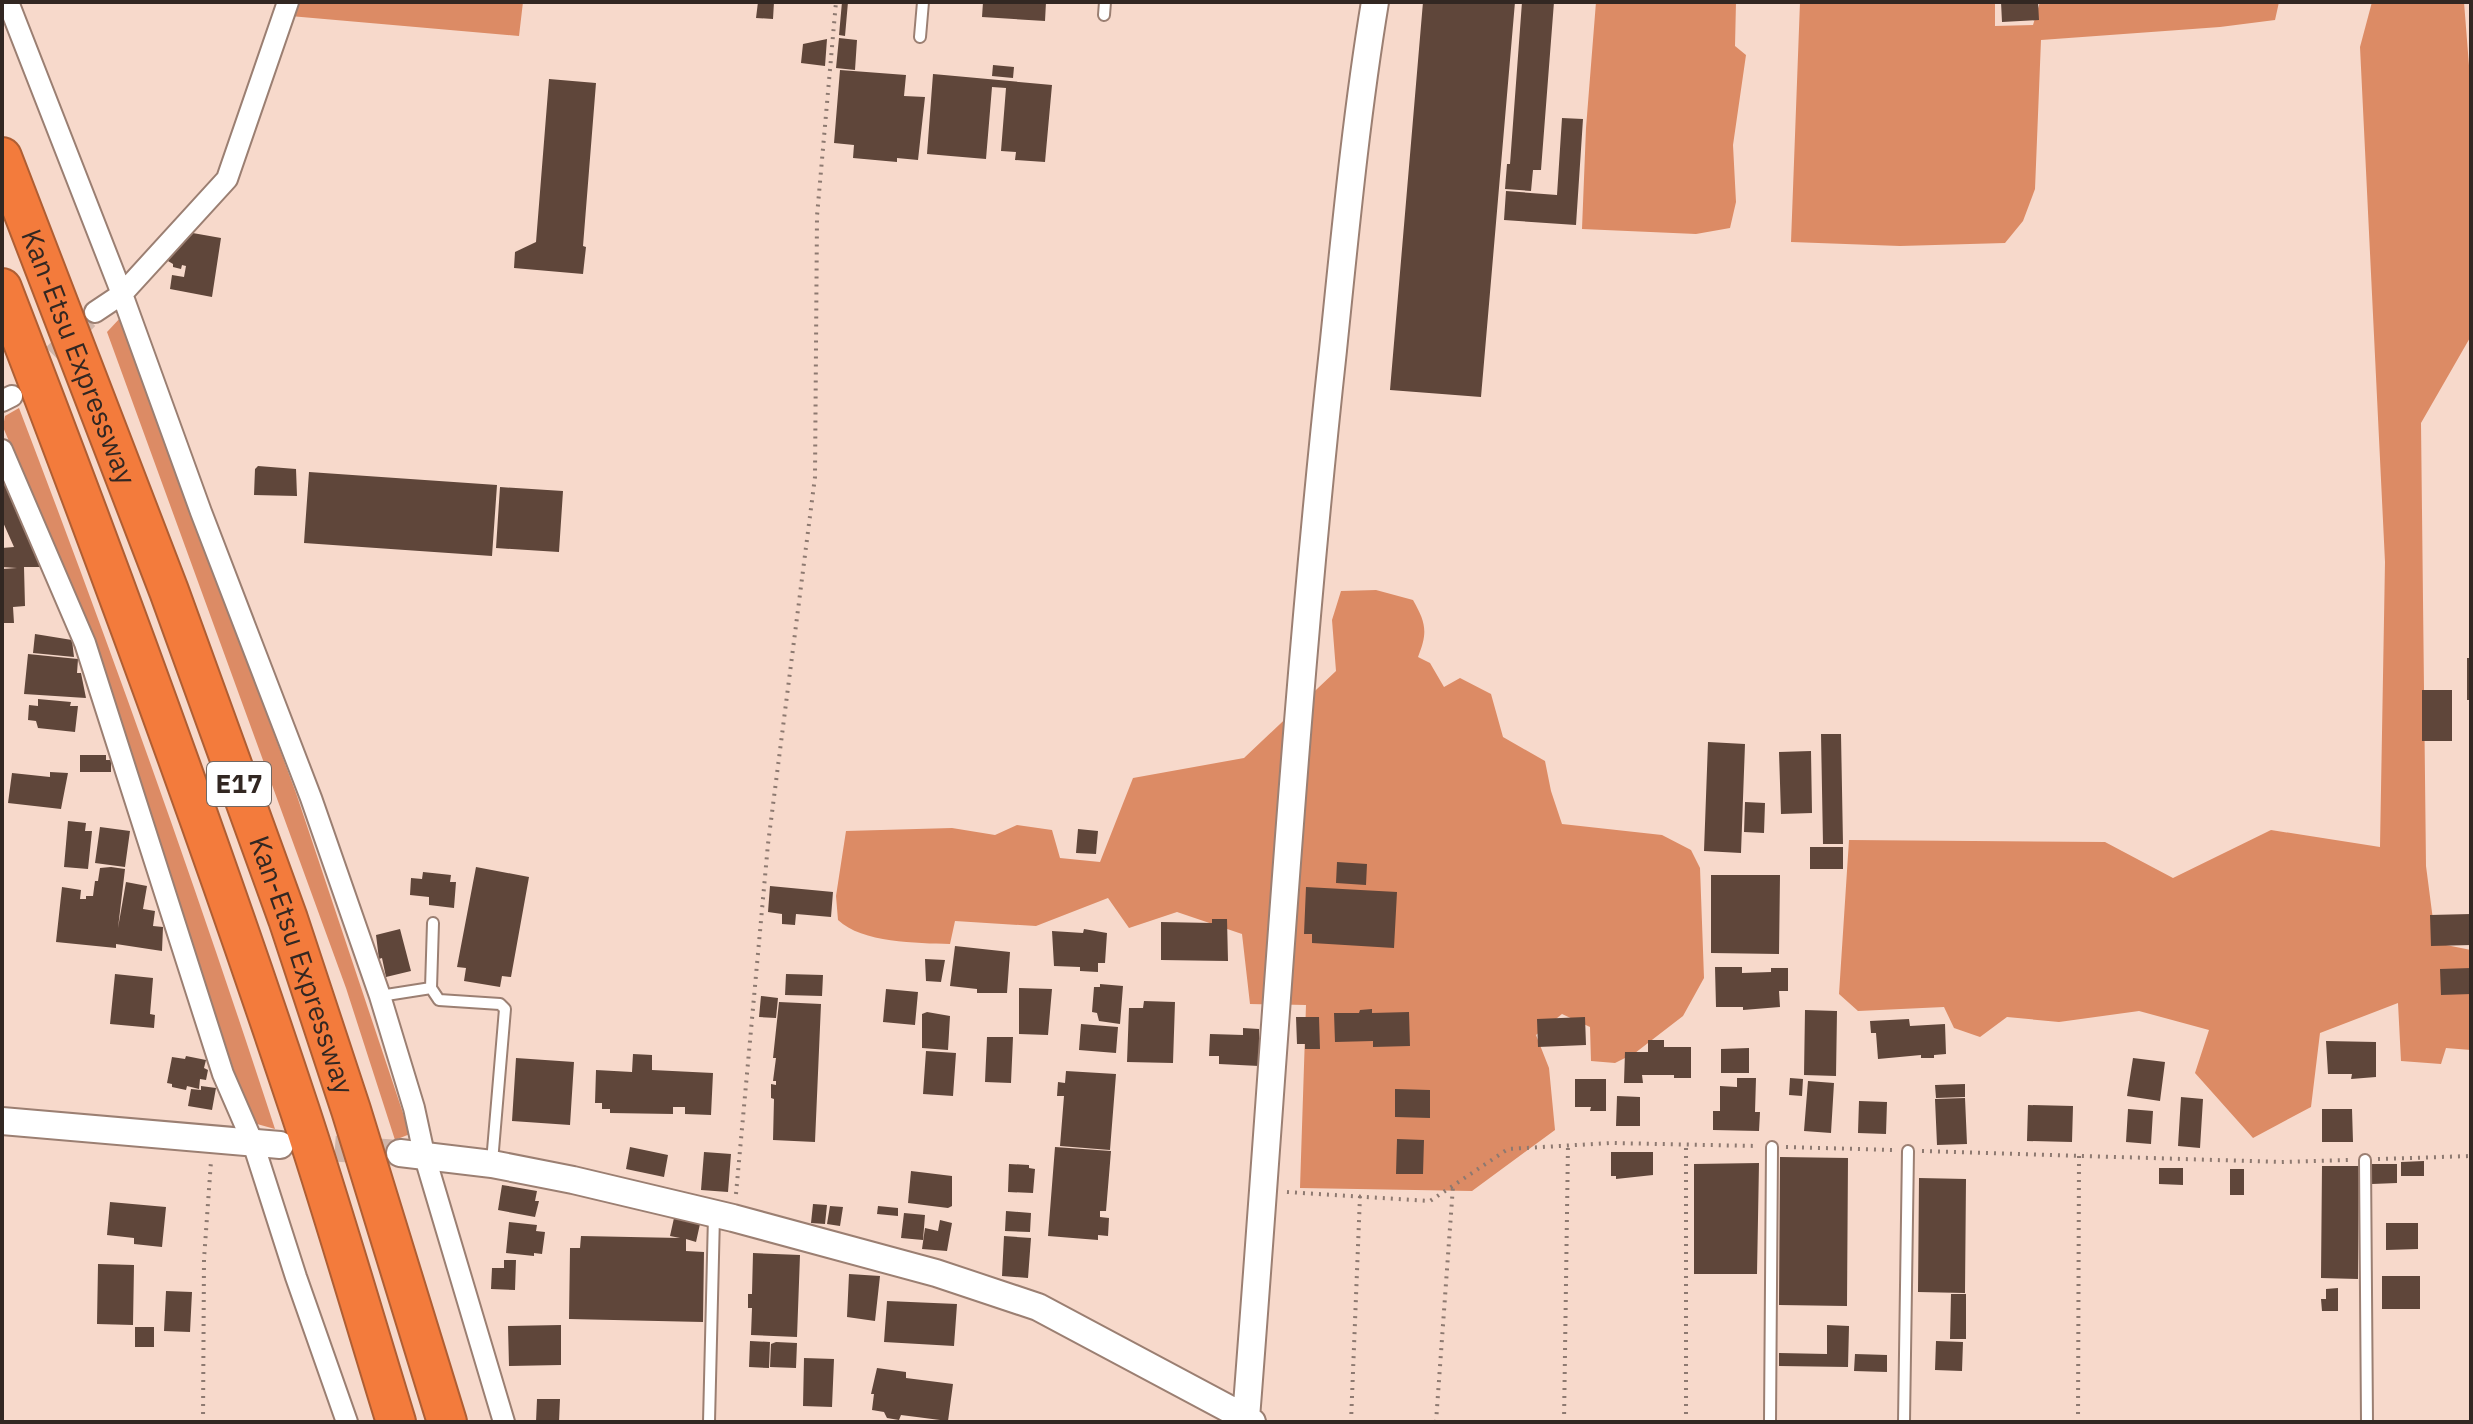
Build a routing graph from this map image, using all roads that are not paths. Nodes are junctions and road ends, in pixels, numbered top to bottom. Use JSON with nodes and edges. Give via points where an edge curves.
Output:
{"nodes":[{"id":1,"x":8,"y":2,"type":"edge"},
{"id":2,"x":288,"y":2,"type":"edge"},
{"id":3,"x":923,"y":2,"type":"edge"},
{"id":4,"x":1105,"y":2,"type":"edge"},
{"id":5,"x":1375,"y":2,"type":"edge"},
{"id":6,"x":1104,"y":15,"type":"dead end"},
{"id":7,"x":920,"y":37,"type":"dead end"},
{"id":8,"x":2,"y":157,"type":"edge"},
{"id":9,"x":2,"y":288,"type":"edge"},
{"id":10,"x":122,"y":294,"type":"junction"},
{"id":11,"x":95,"y":312,"type":"tunnel mouth"},
{"id":12,"x":2,"y":450,"type":"edge"},
{"id":13,"x":433,"y":923,"type":"dead end"},
{"id":14,"x":431,"y":988,"type":"junction"},
{"id":15,"x":380,"y":996,"type":"junction"},
{"id":16,"x":2,"y":1121,"type":"edge"},
{"id":17,"x":253,"y":1143,"type":"junction"},
{"id":18,"x":280,"y":1145,"type":"tunnel mouth"},
{"id":19,"x":1772,"y":1147,"type":"road end"},
{"id":20,"x":1908,"y":1151,"type":"road end"},
{"id":21,"x":412,"y":1154,"type":"junction"},
{"id":22,"x":2365,"y":1160,"type":"road end"},
{"id":23,"x":492,"y":1164,"type":"junction"},
{"id":24,"x":724,"y":1215,"type":"junction"},
{"id":25,"x":1248,"y":1421,"type":"edge"},
{"id":26,"x":347,"y":1422,"type":"edge"},
{"id":27,"x":396,"y":1422,"type":"edge"},
{"id":28,"x":447,"y":1422,"type":"edge"},
{"id":29,"x":504,"y":1422,"type":"edge"},
{"id":30,"x":709,"y":1422,"type":"edge"},
{"id":31,"x":1770,"y":1422,"type":"edge"},
{"id":32,"x":1904,"y":1422,"type":"edge"},
{"id":33,"x":2367,"y":1422,"type":"edge"}],
"edges":[{"from":1,"to":10,"type":"street"},
{"from":2,"to":10,"type":"street","via":[[227,179]]},
{"from":3,"to":7,"type":"lane"},
{"from":4,"to":6,"type":"lane"},
{"from":5,"to":25,"type":"street","via":[[1320,465]]},
{"from":8,"to":28,"type":"highway","name":"Kan-Etsu Expressway","number":"E17","via":[[288,919]]},
{"from":9,"to":27,"type":"highway","name":"Kan-Etsu Expressway","number":"E17","via":[[238,929]]},
{"from":10,"to":11,"type":"street"},
{"from":10,"to":15,"type":"street"},
{"from":12,"to":17,"type":"street","via":[[85,643],[223,1074]]},
{"from":13,"to":14,"type":"lane"},
{"from":14,"to":15,"type":"lane"},
{"from":14,"to":23,"type":"lane","via":[[439,1000],[500,1004],[505,1009]]},
{"from":15,"to":21,"type":"street","via":[[414,1108]]},
{"from":16,"to":17,"type":"street"},
{"from":17,"to":18,"type":"street"},
{"from":17,"to":26,"type":"street"},
{"from":19,"to":31,"type":"lane"},
{"from":20,"to":32,"type":"lane"},
{"from":21,"to":23,"type":"street"},
{"from":21,"to":29,"type":"street"},
{"from":22,"to":33,"type":"lane"},
{"from":23,"to":24,"type":"street"},
{"from":24,"to":25,"type":"street","via":[[1038,1307]]},
{"from":24,"to":30,"type":"lane"}]}
